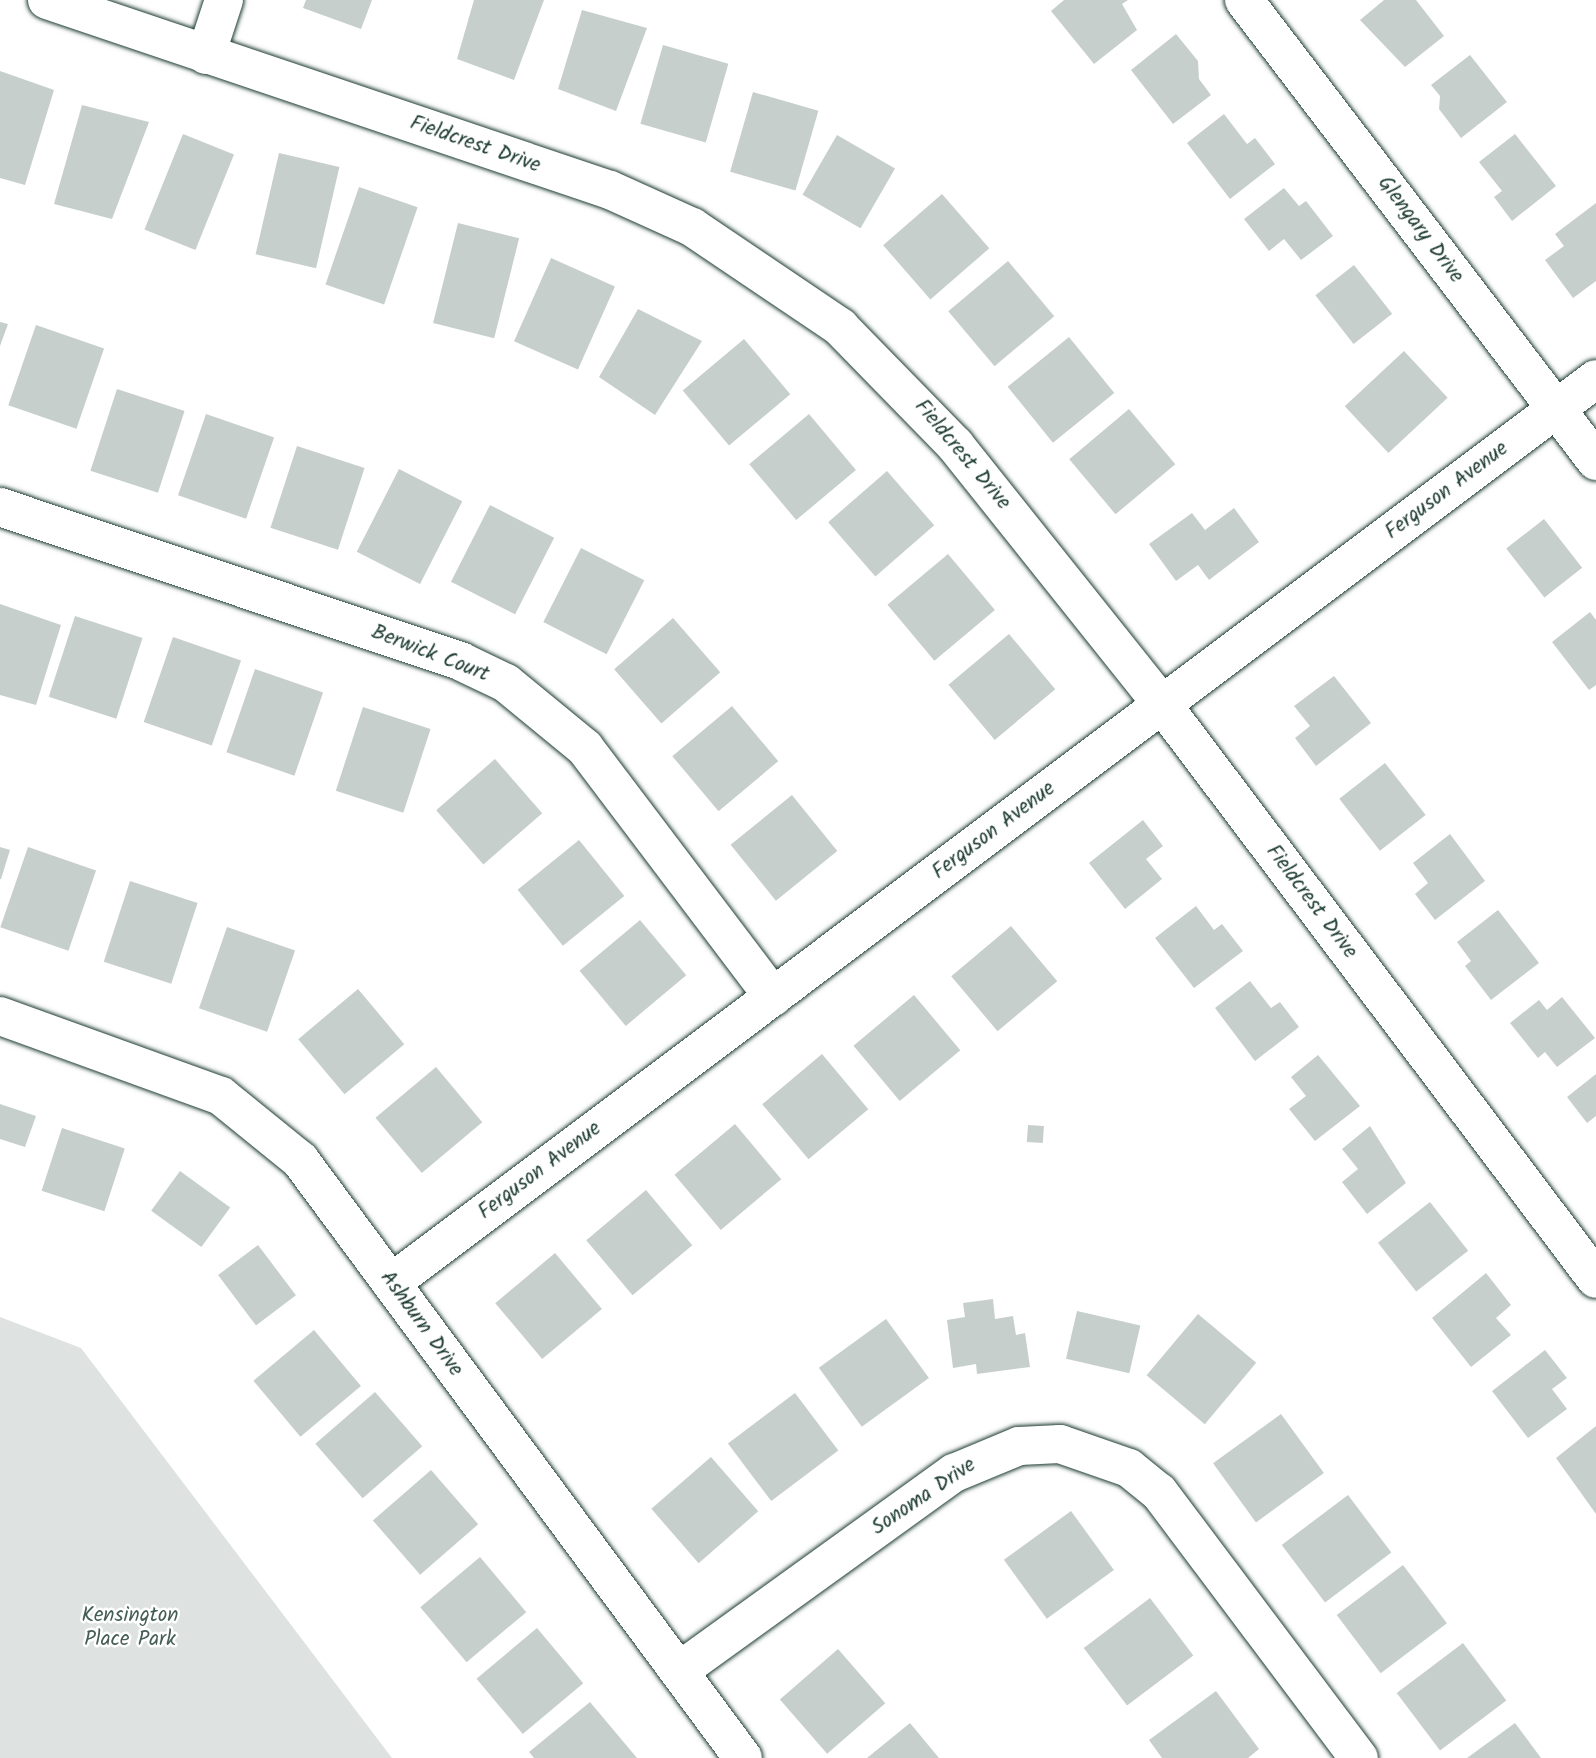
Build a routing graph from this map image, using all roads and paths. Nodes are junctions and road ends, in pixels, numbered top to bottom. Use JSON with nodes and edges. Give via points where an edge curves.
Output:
{"nodes":[{"id":1,"x":47,"y":0,"type":"edge"},
{"id":2,"x":224,"y":0,"type":"edge"},
{"id":3,"x":1244,"y":0,"type":"edge"},
{"id":4,"x":206,"y":55,"type":"junction"},
{"id":5,"x":1596,"y":379,"type":"edge"},
{"id":6,"x":1557,"y":408,"type":"junction"},
{"id":7,"x":1596,"y":461,"type":"edge"},
{"id":8,"x":0,"y":507,"type":"edge"},
{"id":9,"x":1162,"y":704,"type":"junction"},
{"id":10,"x":773,"y":997,"type":"junction"},
{"id":11,"x":0,"y":1016,"type":"edge"},
{"id":12,"x":1596,"y":1279,"type":"edge"},
{"id":13,"x":391,"y":1283,"type":"junction"},
{"id":14,"x":679,"y":1671,"type":"junction"},
{"id":15,"x":743,"y":1758,"type":"edge"},
{"id":16,"x":1359,"y":1758,"type":"edge"}],
"edges":[{"from":1,"to":4,"type":"street","name":"Fieldcrest Drive"},
{"from":2,"to":4,"type":"street"},
{"from":3,"to":6,"type":"street","name":"Glengary Drive"},
{"from":4,"to":9,"type":"street","name":"Fieldcrest Drive","via":[[610,190],[768,273],[841,327],[906,388]]},
{"from":5,"to":6,"type":"street","name":"Ferguson Avenue"},
{"from":6,"to":7,"type":"street","name":"Glengary Drive"},
{"from":6,"to":9,"type":"street","name":"Ferguson Avenue"},
{"from":8,"to":10,"type":"street","name":"Berwick Court","via":[[462,662],[506,683],[585,748]]},
{"from":9,"to":10,"type":"street","name":"Ferguson Avenue"},
{"from":9,"to":12,"type":"street","name":"Fieldcrest Drive"},
{"from":10,"to":13,"type":"street","name":"Ferguson Avenue"},
{"from":11,"to":13,"type":"street","name":"Ashburn Drive","via":[[221,1096],[300,1160]]},
{"from":13,"to":14,"type":"street","name":"Ashburn Drive"},
{"from":14,"to":15,"type":"street","name":"Ashburn Drive"},
{"from":14,"to":16,"type":"street","name":"Sonoma Drive","via":[[954,1473],[1019,1446],[1060,1444],[1129,1468],[1159,1492]]}]}
